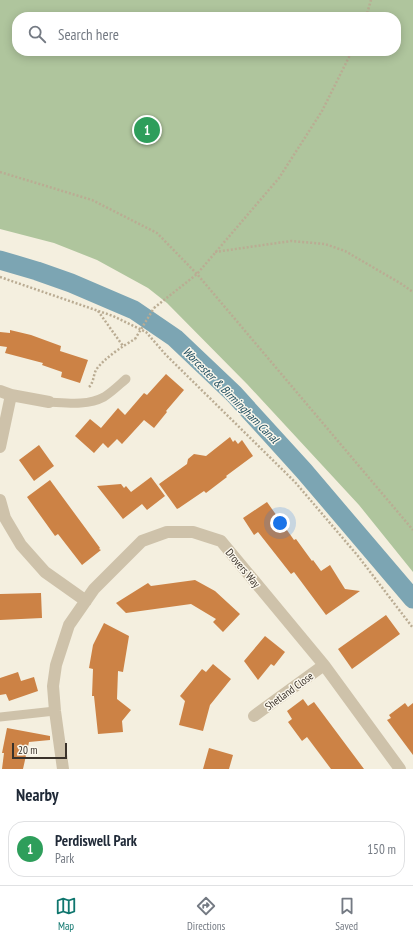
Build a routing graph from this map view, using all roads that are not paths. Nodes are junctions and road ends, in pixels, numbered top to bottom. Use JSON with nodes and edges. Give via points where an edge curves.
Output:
{"nodes":[{"id":1,"x":126,"y":379,"type":"dead end"},
{"id":2,"x":6,"y":393,"type":"edge"},
{"id":3,"x":49,"y":402,"type":"joint"},
{"id":4,"x":0,"y":447,"type":"edge"},
{"id":5,"x":0,"y":500,"type":"edge"},
{"id":6,"x":86,"y":601,"type":"junction"},
{"id":7,"x":324,"y":665,"type":"junction"},
{"id":8,"x":55,"y":712,"type":"junction"},
{"id":9,"x":254,"y":716,"type":"dead end"},
{"id":10,"x":0,"y":717,"type":"edge"},
{"id":11,"x":63,"y":769,"type":"edge"},
{"id":12,"x":400,"y":769,"type":"edge"}],
"edges":[{"from":1,"to":3,"type":"lane","via":[[95,401]]},
{"from":2,"to":3,"type":"street"},
{"from":2,"to":4,"type":"street"},
{"from":5,"to":6,"type":"street","via":[[5,518],[21,545],[46,572]]},
{"from":6,"to":7,"type":"street","name":"Drovers Way","via":[[94,589],[142,541],[167,532],[193,532],[221,541]]},
{"from":6,"to":8,"type":"street","name":"Drovers Way","via":[[69,625],[56,665],[53,686]]},
{"from":7,"to":9,"type":"street","name":"Shetland Close"},
{"from":7,"to":12,"type":"street","name":"Drovers Way"},
{"from":8,"to":10,"type":"lane"},
{"from":8,"to":11,"type":"street","name":"Drovers Way"}]}
